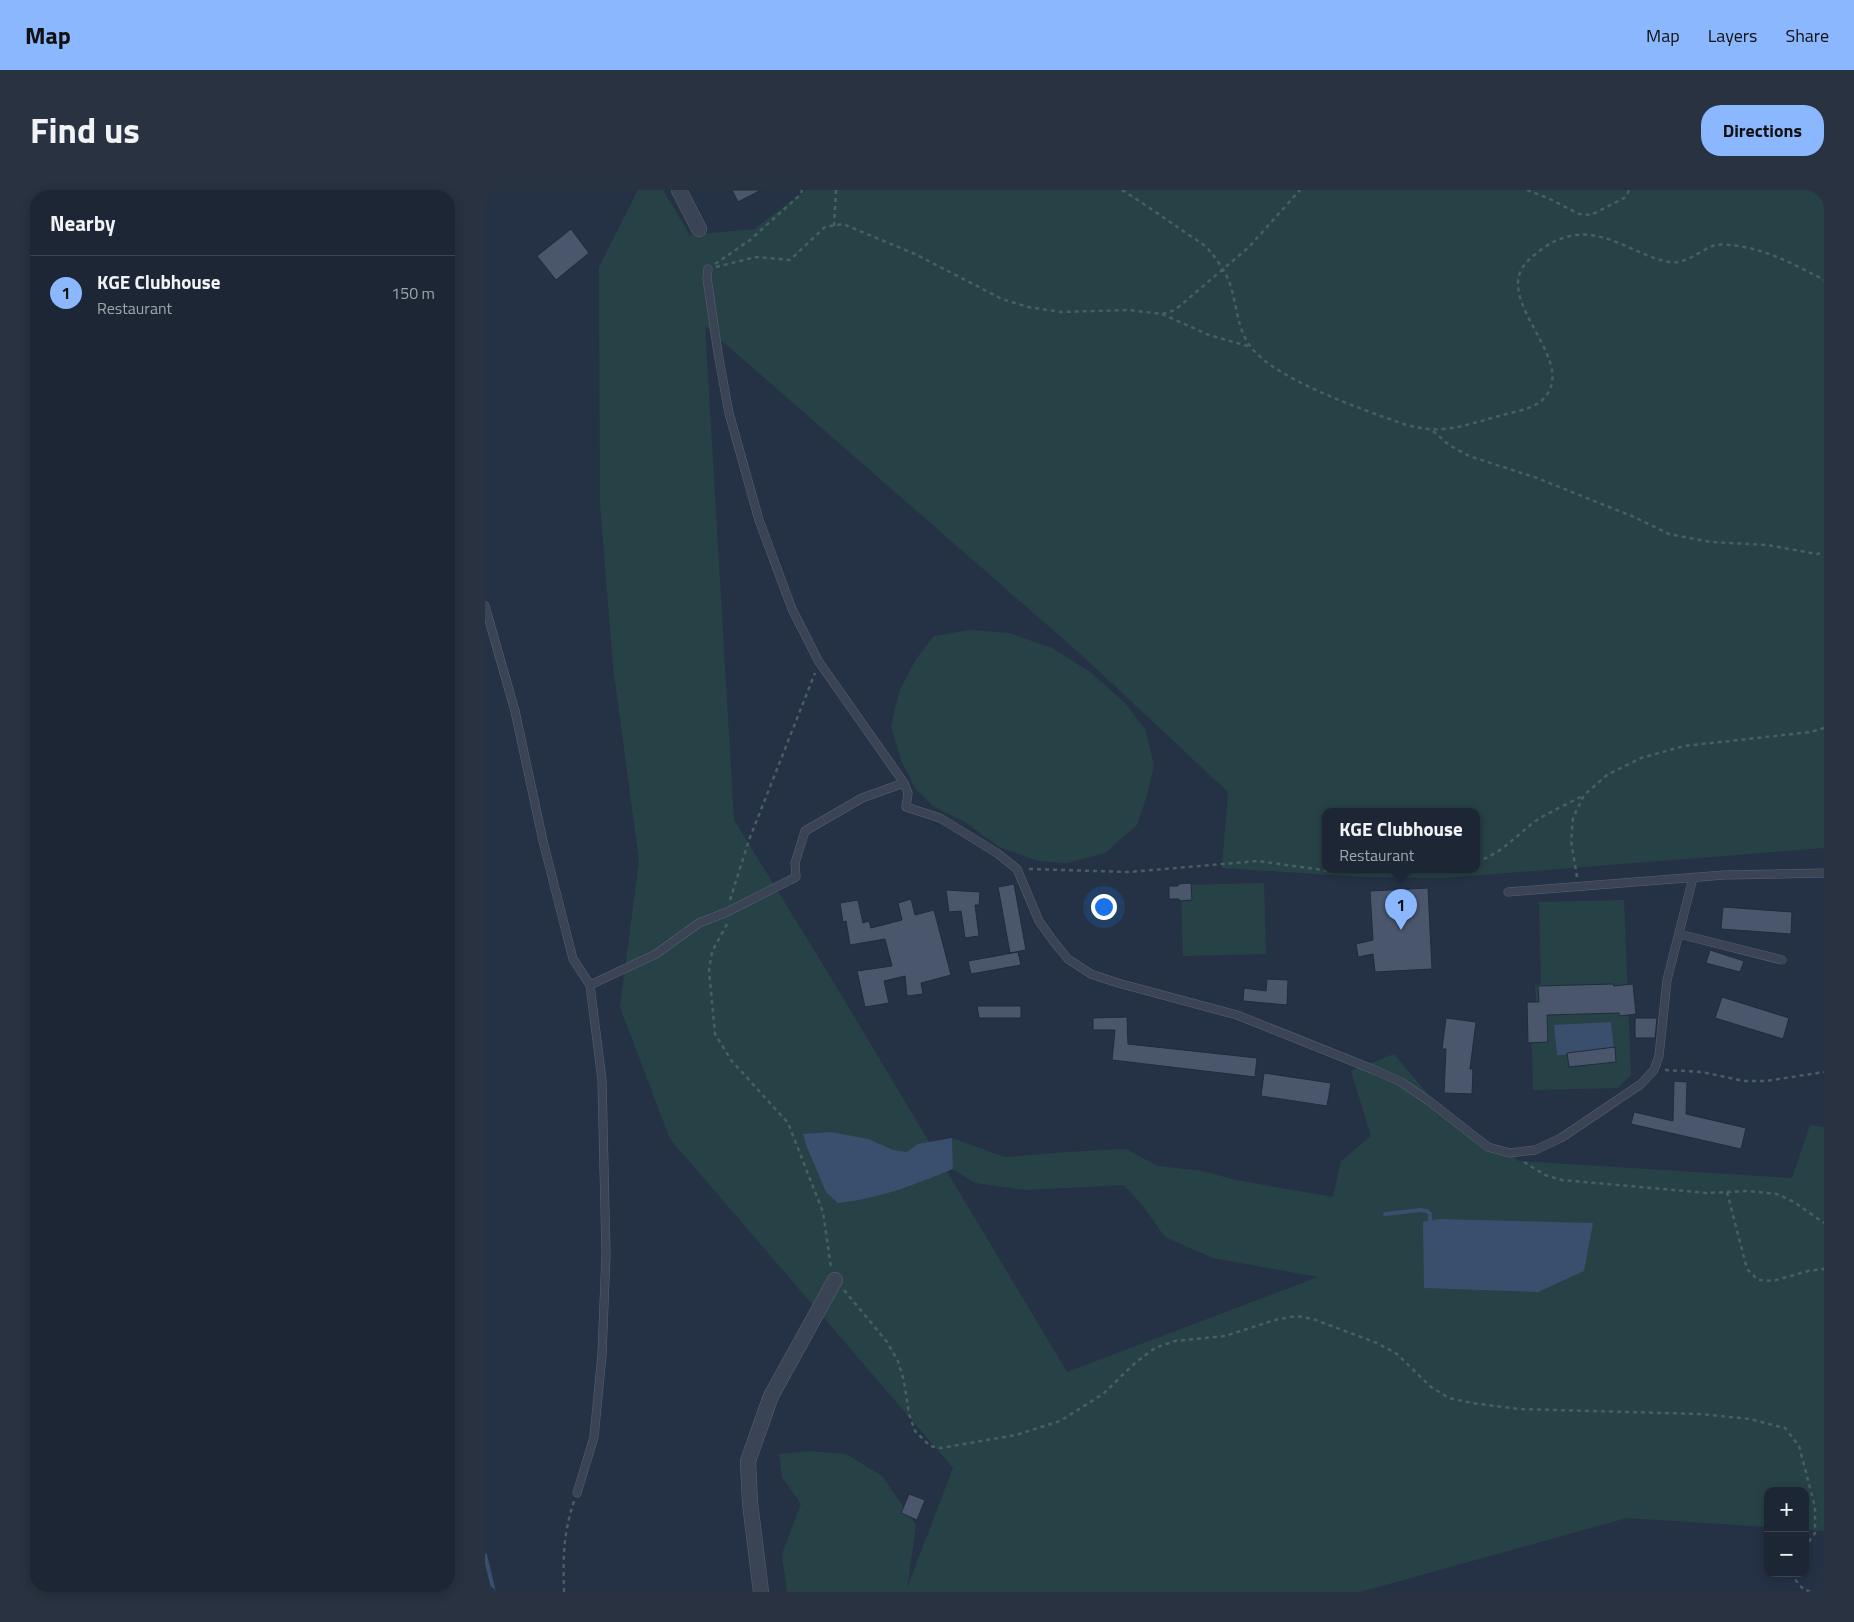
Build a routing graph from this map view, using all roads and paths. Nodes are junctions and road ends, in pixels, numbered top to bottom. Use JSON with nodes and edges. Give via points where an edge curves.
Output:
{"nodes":[{"id":1,"x":679,"y":190,"type":"edge"},
{"id":2,"x":803,"y":190,"type":"edge"},
{"id":3,"x":836,"y":190,"type":"edge"},
{"id":4,"x":1121,"y":190,"type":"edge"},
{"id":5,"x":1300,"y":190,"type":"edge"},
{"id":6,"x":1527,"y":190,"type":"edge"},
{"id":7,"x":1629,"y":190,"type":"edge"},
{"id":8,"x":833,"y":226,"type":"junction"},
{"id":9,"x":699,"y":228,"type":"dead end"},
{"id":10,"x":708,"y":269,"type":"junction"},
{"id":11,"x":1222,"y":269,"type":"junction"},
{"id":12,"x":1824,"y":280,"type":"edge"},
{"id":13,"x":1162,"y":314,"type":"junction"},
{"id":14,"x":1251,"y":347,"type":"junction"},
{"id":15,"x":1432,"y":431,"type":"junction"},
{"id":16,"x":1824,"y":552,"type":"edge"},
{"id":17,"x":485,"y":606,"type":"edge"},
{"id":18,"x":819,"y":662,"type":"junction"},
{"id":19,"x":1824,"y":728,"type":"edge"},
{"id":20,"x":904,"y":783,"type":"junction"},
{"id":21,"x":1584,"y":795,"type":"junction"},
{"id":22,"x":1480,"y":861,"type":"edge"},
{"id":23,"x":1017,"y":869,"type":"junction"},
{"id":24,"x":1322,"y":870,"type":"edge"},
{"id":25,"x":1824,"y":873,"type":"edge"},
{"id":26,"x":1693,"y":878,"type":"junction"},
{"id":27,"x":1579,"y":886,"type":"junction"},
{"id":28,"x":1508,"y":892,"type":"dead end"},
{"id":29,"x":738,"y":906,"type":"junction"},
{"id":30,"x":727,"y":912,"type":"junction"},
{"id":31,"x":1679,"y":934,"type":"junction"},
{"id":32,"x":1782,"y":960,"type":"dead end"},
{"id":33,"x":590,"y":985,"type":"junction"},
{"id":34,"x":1654,"y":1070,"type":"junction"},
{"id":35,"x":1824,"y":1072,"type":"edge"},
{"id":36,"x":1510,"y":1153,"type":"junction"},
{"id":37,"x":1727,"y":1192,"type":"junction"},
{"id":38,"x":1824,"y":1223,"type":"edge"},
{"id":39,"x":1824,"y":1269,"type":"edge"},
{"id":40,"x":835,"y":1280,"type":"junction"},
{"id":41,"x":577,"y":1493,"type":"joint"},
{"id":42,"x":1809,"y":1541,"type":"edge"},
{"id":43,"x":1793,"y":1577,"type":"edge"},
{"id":44,"x":564,"y":1592,"type":"edge"},
{"id":45,"x":761,"y":1592,"type":"edge"},
{"id":46,"x":1812,"y":1592,"type":"edge"}],
"edges":[{"from":1,"to":9,"type":"street"},
{"from":2,"to":10,"type":"path","via":[[750,240]]},
{"from":3,"to":8,"type":"path"},
{"from":4,"to":11,"type":"path","via":[[1207,248]]},
{"from":5,"to":11,"type":"path","via":[[1249,247]]},
{"from":6,"to":7,"type":"path","via":[[1579,214],[1591,215],[1625,197]]},
{"from":8,"to":10,"type":"path","via":[[825,227],[790,260],[756,257]]},
{"from":8,"to":13,"type":"path","via":[[843,224],[915,254],[1002,299],[1028,307],[1061,312],[1129,310]]},
{"from":10,"to":18,"type":"lane","via":[[718,353],[731,422],[759,520],[793,609]]},
{"from":11,"to":13,"type":"path","via":[[1175,310]]},
{"from":11,"to":14,"type":"path","via":[[1228,278],[1243,333]]},
{"from":12,"to":15,"type":"path","via":[[1785,259],[1743,246],[1717,244],[1677,264],[1653,259],[1625,244],[1590,235],[1555,240],[1530,258],[1518,281],[1520,298],[1551,363],[1550,389],[1541,401],[1527,408]]},
{"from":13,"to":14,"type":"path","via":[[1209,335]]},
{"from":14,"to":15,"type":"path","via":[[1273,368],[1323,392],[1403,424]]},
{"from":15,"to":16,"type":"path","via":[[1469,456],[1537,478],[1669,534],[1711,542],[1767,545],[1817,554]]},
{"from":17,"to":33,"type":"lane","via":[[515,710],[573,960]]},
{"from":18,"to":20,"type":"lane"},
{"from":18,"to":30,"type":"path","via":[[749,840]]},
{"from":19,"to":21,"type":"path","via":[[1684,746],[1641,758],[1607,775]]},
{"from":20,"to":23,"type":"lane","via":[[908,793],[906,807],[940,818]]},
{"from":20,"to":29,"type":"lane","via":[[862,798],[805,831],[795,862],[796,877]]},
{"from":21,"to":22,"type":"path","via":[[1537,820],[1507,846]]},
{"from":21,"to":27,"type":"path","via":[[1573,818],[1571,842]]},
{"from":23,"to":24,"type":"path","via":[[1129,872],[1258,862]]},
{"from":23,"to":36,"type":"lane","via":[[1039,921],[1067,959],[1091,974],[1237,1015],[1372,1069],[1401,1082],[1488,1147]]},
{"from":25,"to":26,"type":"lane"},
{"from":26,"to":27,"type":"lane"},
{"from":26,"to":31,"type":"lane"},
{"from":27,"to":28,"type":"lane"},
{"from":29,"to":30,"type":"lane"},
{"from":29,"to":40,"type":"path","via":[[712,952],[709,970],[715,1034],[731,1060],[788,1123],[823,1212]]},
{"from":30,"to":33,"type":"lane","via":[[699,923],[656,954]]},
{"from":31,"to":32,"type":"lane"},
{"from":31,"to":34,"type":"lane","via":[[1667,980],[1659,1056]]},
{"from":33,"to":41,"type":"lane","via":[[602,1080],[606,1254],[603,1355],[593,1437]]},
{"from":34,"to":35,"type":"path","via":[[1703,1072],[1744,1081]]},
{"from":34,"to":36,"type":"lane","via":[[1641,1084],[1561,1138],[1535,1150]]},
{"from":36,"to":37,"type":"path","via":[[1545,1176],[1562,1180]]},
{"from":37,"to":38,"type":"path","via":[[1777,1194]]},
{"from":37,"to":39,"type":"path","via":[[1747,1269],[1758,1280],[1773,1281]]},
{"from":40,"to":42,"type":"path","via":[[898,1360],[915,1432],[930,1446],[941,1448],[1016,1435],[1061,1421],[1103,1394],[1155,1348],[1175,1341],[1225,1336],[1296,1316],[1313,1318],[1377,1343],[1397,1354],[1431,1387],[1449,1398],[1519,1409],[1750,1418],[1785,1428],[1799,1446],[1815,1507],[1815,1533]]},
{"from":40,"to":45,"type":"street","via":[[771,1396],[748,1461]]},
{"from":41,"to":44,"type":"path","via":[[565,1537]]},
{"from":43,"to":46,"type":"path","via":[[1804,1590]]}]}
